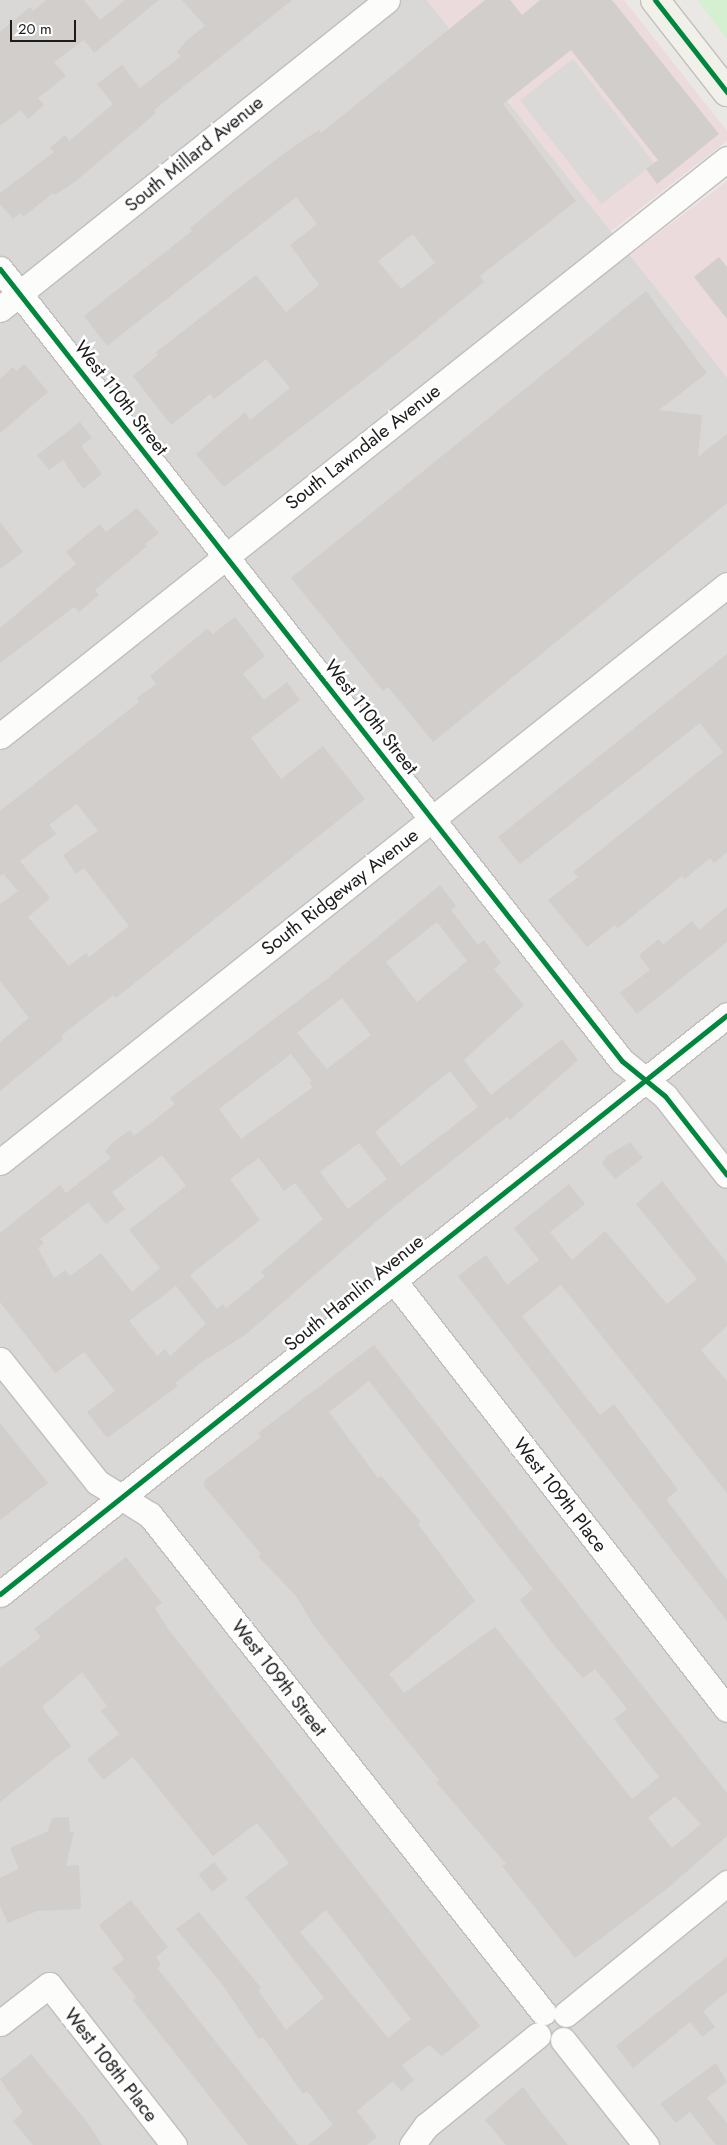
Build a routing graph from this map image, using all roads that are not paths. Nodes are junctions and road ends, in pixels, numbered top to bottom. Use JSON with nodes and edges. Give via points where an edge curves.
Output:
{"nodes":[{"id":1,"x":387,"y":0,"type":"edge"},
{"id":2,"x":655,"y":0,"type":"edge"},
{"id":3,"x":727,"y":92,"type":"edge"},
{"id":4,"x":727,"y":159,"type":"edge"},
{"id":5,"x":0,"y":268,"type":"edge"},
{"id":6,"x":19,"y":293,"type":"junction"},
{"id":7,"x":0,"y":309,"type":"edge"},
{"id":8,"x":225,"y":556,"type":"junction"},
{"id":9,"x":727,"y":585,"type":"edge"},
{"id":10,"x":0,"y":736,"type":"edge"},
{"id":11,"x":432,"y":819,"type":"junction"},
{"id":12,"x":727,"y":1015,"type":"edge"},
{"id":13,"x":645,"y":1080,"type":"junction"},
{"id":14,"x":0,"y":1162,"type":"edge"},
{"id":15,"x":727,"y":1175,"type":"edge"},
{"id":16,"x":394,"y":1281,"type":"junction"},
{"id":17,"x":0,"y":1360,"type":"edge"},
{"id":18,"x":122,"y":1497,"type":"junction"},
{"id":19,"x":0,"y":1594,"type":"edge"},
{"id":20,"x":727,"y":1709,"type":"edge"},
{"id":21,"x":727,"y":1883,"type":"edge"},
{"id":22,"x":549,"y":2020,"type":"junction"},
{"id":23,"x":0,"y":2023,"type":"edge"},
{"id":24,"x":174,"y":2145,"type":"edge"},
{"id":25,"x":412,"y":2145,"type":"edge"},
{"id":26,"x":646,"y":2145,"type":"edge"}],
"edges":[{"from":1,"to":6,"type":"street","name":"South Millard Avenue"},
{"from":2,"to":3,"type":"main road"},
{"from":4,"to":8,"type":"street","name":"South Lawndale Avenue"},
{"from":5,"to":6,"type":"street","name":"West 110th Street"},
{"from":6,"to":7,"type":"street","name":"South Millard Avenue"},
{"from":6,"to":8,"type":"street","name":"West 110th Street"},
{"from":8,"to":10,"type":"street","name":"South Lawndale Avenue"},
{"from":8,"to":11,"type":"street","name":"West 110th Street"},
{"from":9,"to":11,"type":"street","name":"South Ridgeway Avenue"},
{"from":11,"to":13,"type":"street","name":"West 110th Street","via":[[622,1061]]},
{"from":11,"to":14,"type":"street","name":"South Ridgeway Avenue"},
{"from":12,"to":13,"type":"street","name":"South Hamlin Avenue"},
{"from":13,"to":15,"type":"street","name":"West 110th Street","via":[[665,1096]]},
{"from":13,"to":16,"type":"street","name":"South Hamlin Avenue"},
{"from":16,"to":18,"type":"street","name":"South Hamlin Avenue"},
{"from":16,"to":20,"type":"street","name":"West 109th Place"},
{"from":17,"to":18,"type":"street","name":"West 109th Street","via":[[96,1482]]},
{"from":18,"to":19,"type":"street","name":"South Hamlin Avenue"},
{"from":18,"to":22,"type":"street","name":"West 109th Street","via":[[150,1515]]},
{"from":21,"to":22,"type":"street"},
{"from":22,"to":25,"type":"street","via":[[426,2126]]},
{"from":22,"to":26,"type":"street","via":[[570,2024],[563,2040]]},
{"from":23,"to":24,"type":"street","name":"West 108th Place","via":[[49,1985]]}]}
